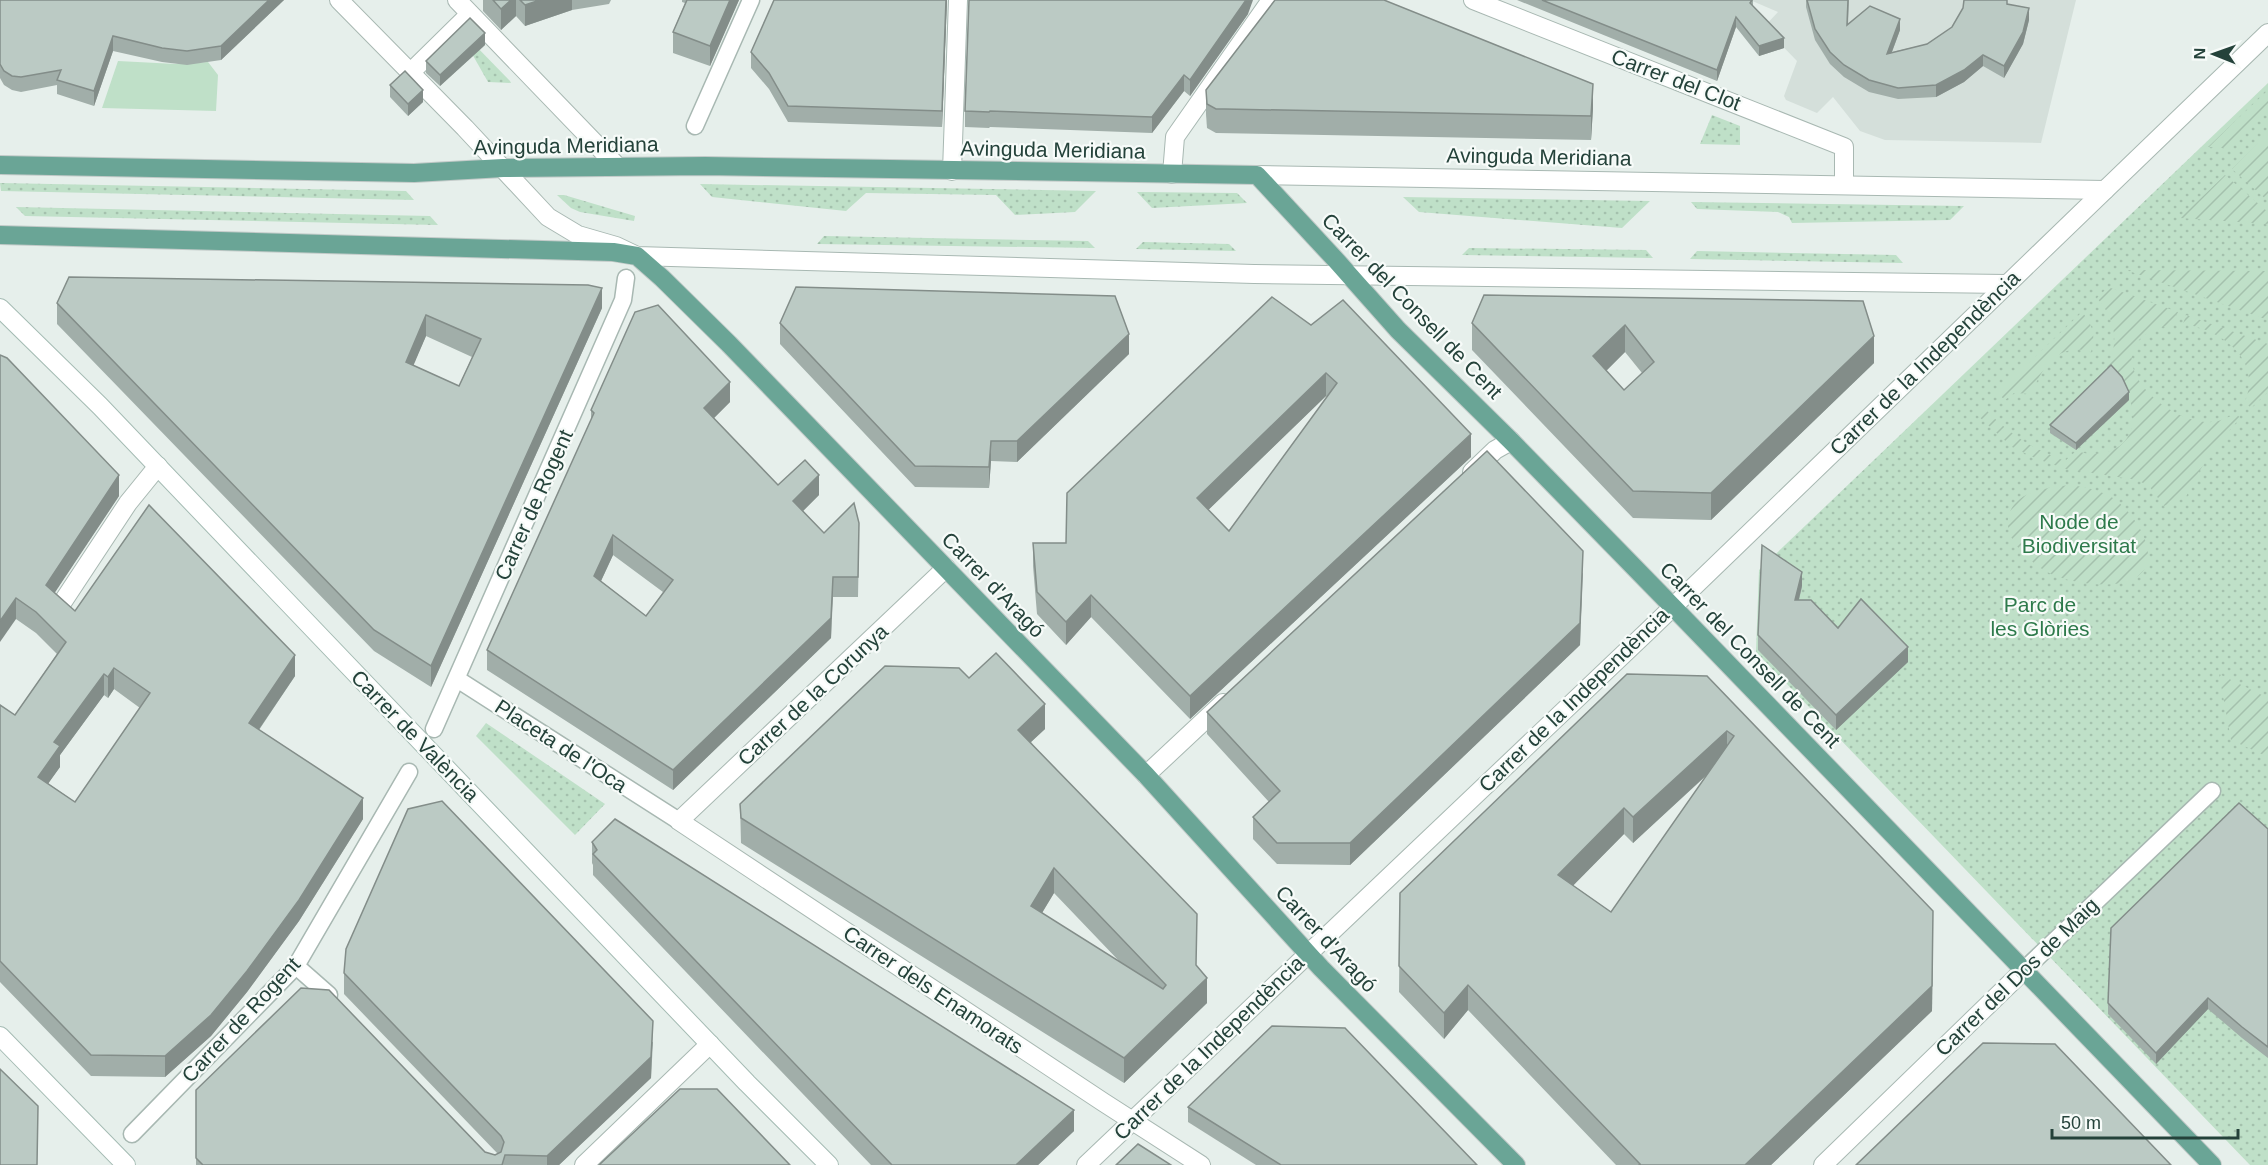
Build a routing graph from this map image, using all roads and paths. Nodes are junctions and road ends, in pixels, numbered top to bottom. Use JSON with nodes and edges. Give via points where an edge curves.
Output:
{"nodes":[{"id":1,"x":339,"y":0,"type":"edge"},
{"id":2,"x":457,"y":0,"type":"edge"},
{"id":3,"x":752,"y":0,"type":"edge"},
{"id":4,"x":958,"y":0,"type":"edge"},
{"id":5,"x":1271,"y":0,"type":"edge"},
{"id":6,"x":1473,"y":0,"type":"edge"},
{"id":7,"x":470,"y":14,"type":"junction"},
{"id":8,"x":2268,"y":33,"type":"edge"},
{"id":9,"x":410,"y":73,"type":"junction"},
{"id":10,"x":695,"y":126,"type":"dead end"},
{"id":11,"x":0,"y":165,"type":"edge"},
{"id":12,"x":617,"y":166,"type":"junction"},
{"id":13,"x":503,"y":168,"type":"junction"},
{"id":14,"x":952,"y":171,"type":"junction"},
{"id":15,"x":1172,"y":174,"type":"junction"},
{"id":16,"x":1257,"y":175,"type":"junction"},
{"id":17,"x":1844,"y":184,"type":"junction"},
{"id":18,"x":2105,"y":189,"type":"junction"},
{"id":19,"x":0,"y":235,"type":"edge"},
{"id":20,"x":637,"y":256,"type":"junction"},
{"id":21,"x":1350,"y":275,"type":"junction"},
{"id":22,"x":626,"y":278,"type":"dead end"},
{"id":23,"x":2006,"y":284,"type":"junction"},
{"id":24,"x":1,"y":313,"type":"edge"},
{"id":25,"x":1511,"y":441,"type":"junction"},
{"id":26,"x":158,"y":466,"type":"junction"},
{"id":27,"x":1463,"y":481,"type":"edge"},
{"id":28,"x":946,"y":568,"type":"junction"},
{"id":29,"x":60,"y":606,"type":"edge"},
{"id":30,"x":1673,"y":607,"type":"junction"},
{"id":31,"x":457,"y":679,"type":"junction"},
{"id":32,"x":1238,"y":690,"type":"edge"},
{"id":33,"x":434,"y":729,"type":"dead end"},
{"id":34,"x":409,"y":772,"type":"dead end"},
{"id":35,"x":1146,"y":775,"type":"junction"},
{"id":36,"x":2212,"y":791,"type":"dead end"},
{"id":37,"x":673,"y":817,"type":"junction"},
{"id":38,"x":1308,"y":954,"type":"junction"},
{"id":39,"x":296,"y":966,"type":"junction"},
{"id":40,"x":2024,"y":970,"type":"junction"},
{"id":41,"x":333,"y":999,"type":"edge"},
{"id":42,"x":0,"y":1036,"type":"edge"},
{"id":43,"x":710,"y":1044,"type":"junction"},
{"id":44,"x":1133,"y":1120,"type":"junction"},
{"id":45,"x":132,"y":1134,"type":"dead end"},
{"id":46,"x":126,"y":1165,"type":"edge"},
{"id":47,"x":584,"y":1165,"type":"edge"},
{"id":48,"x":830,"y":1165,"type":"edge"},
{"id":49,"x":1086,"y":1165,"type":"edge"},
{"id":50,"x":1201,"y":1165,"type":"edge"},
{"id":51,"x":1516,"y":1165,"type":"edge"},
{"id":52,"x":1823,"y":1165,"type":"edge"},
{"id":53,"x":2212,"y":1165,"type":"edge"}],
"edges":[{"from":1,"to":9,"type":"street","name":"Carrer d'Aragó"},
{"from":2,"to":7,"type":"street"},
{"from":3,"to":10,"type":"street"},
{"from":4,"to":14,"type":"street"},
{"from":5,"to":15,"type":"street","via":[[1174,137]]},
{"from":6,"to":17,"type":"street","name":"Carrer del Clot","via":[[1844,147]]},
{"from":7,"to":9,"type":"street"},
{"from":7,"to":12,"type":"street"},
{"from":8,"to":18,"type":"street","name":"Carrer de la Independència"},
{"from":9,"to":13,"type":"street","name":"Carrer d'Aragó"},
{"from":11,"to":13,"type":"main road","name":"Avinguda Meridiana","via":[[414,173]]},
{"from":12,"to":13,"type":"main road","name":"Avinguda Meridiana"},
{"from":12,"to":14,"type":"main road","name":"Avinguda Meridiana"},
{"from":13,"to":20,"type":"street","name":"Carrer d'Aragó","via":[[548,218],[578,235]]},
{"from":14,"to":15,"type":"main road","name":"Avinguda Meridiana"},
{"from":15,"to":16,"type":"main road","name":"Avinguda Meridiana"},
{"from":16,"to":17,"type":"street","name":"Avinguda Meridiana"},
{"from":16,"to":21,"type":"main road","name":"Carrer del Consell de Cent"},
{"from":17,"to":18,"type":"street","name":"Avinguda Meridiana"},
{"from":18,"to":23,"type":"street","name":"Carrer de la Independència"},
{"from":19,"to":20,"type":"main road","via":[[613,252]]},
{"from":20,"to":21,"type":"street"},
{"from":20,"to":28,"type":"main road","name":"Carrer d'Aragó","via":[[729,344]]},
{"from":21,"to":23,"type":"street"},
{"from":21,"to":25,"type":"main road","name":"Carrer del Consell de Cent","via":[[1398,330]]},
{"from":22,"to":31,"type":"street","name":"Carrer de Rogent","via":[[623,300]]},
{"from":23,"to":30,"type":"street","name":"Carrer de la Independència"},
{"from":24,"to":26,"type":"street","name":"Carrer de València"},
{"from":25,"to":27,"type":"street","via":[[1495,450]]},
{"from":25,"to":30,"type":"main road","name":"Carrer del Consell de Cent"},
{"from":26,"to":29,"type":"street","via":[[128,503]]},
{"from":26,"to":43,"type":"street","name":"Carrer de València"},
{"from":28,"to":35,"type":"main road","name":"Carrer d'Aragó"},
{"from":28,"to":37,"type":"street","name":"Carrer de la Corunya"},
{"from":30,"to":38,"type":"street","name":"Carrer de la Independència"},
{"from":30,"to":40,"type":"main road","name":"Carrer del Consell de Cent"},
{"from":31,"to":33,"type":"street","name":"Carrer de Rogent"},
{"from":31,"to":37,"type":"street","name":"Placeta de l'Oca"},
{"from":32,"to":35,"type":"street"},
{"from":34,"to":39,"type":"street","name":"Carrer de Rogent"},
{"from":35,"to":38,"type":"main road","name":"Carrer d'Aragó"},
{"from":36,"to":40,"type":"street","name":"Carrer del Dos de Maig"},
{"from":37,"to":44,"type":"street","name":"Carrer dels Enamorats"},
{"from":38,"to":44,"type":"street","name":"Carrer de la Independència"},
{"from":38,"to":51,"type":"main road","name":"Carrer d'Aragó"},
{"from":39,"to":41,"type":"street"},
{"from":39,"to":45,"type":"street","name":"Carrer de Rogent"},
{"from":40,"to":52,"type":"street","name":"Carrer del Dos de Maig"},
{"from":40,"to":53,"type":"main road","name":"Carrer del Consell de Cent"},
{"from":42,"to":46,"type":"street"},
{"from":43,"to":47,"type":"street"},
{"from":43,"to":48,"type":"street","name":"Carrer de València"},
{"from":44,"to":49,"type":"street","name":"Carrer de la Independència"},
{"from":44,"to":50,"type":"street","name":"Carrer dels Enamorats"}]}
